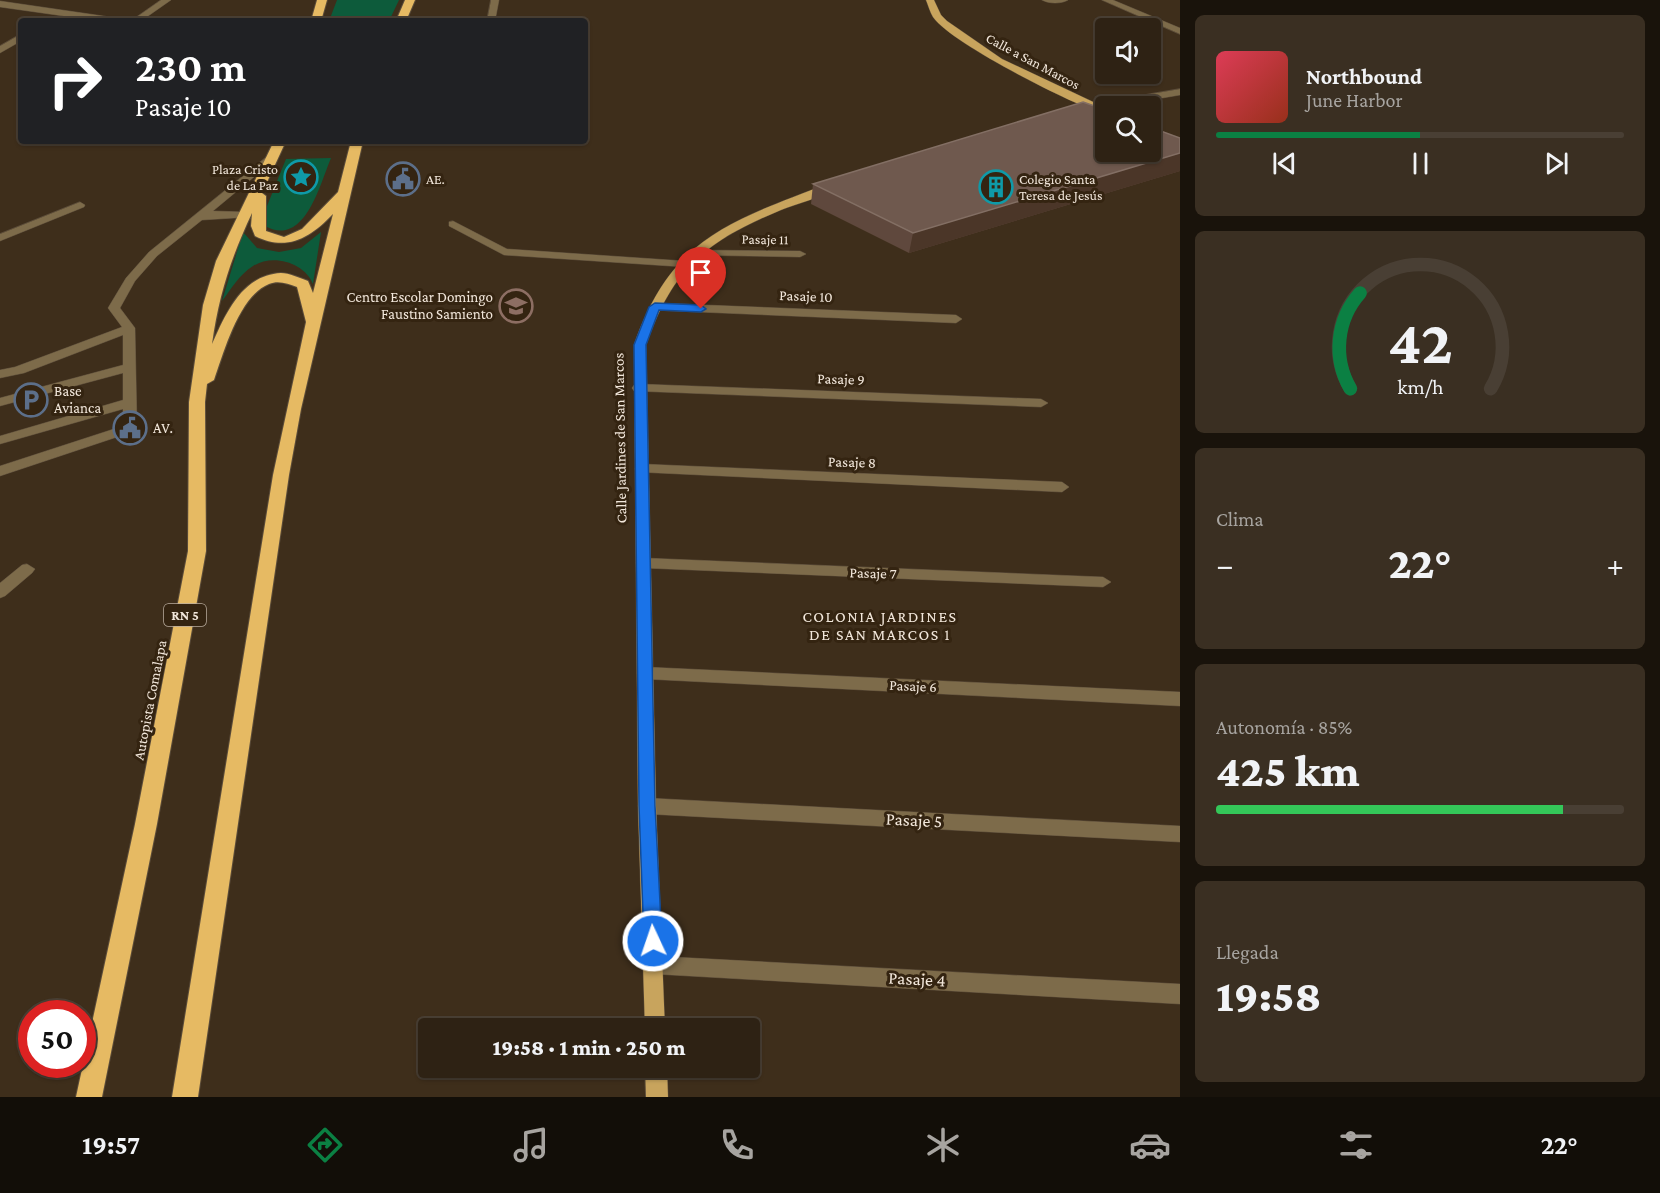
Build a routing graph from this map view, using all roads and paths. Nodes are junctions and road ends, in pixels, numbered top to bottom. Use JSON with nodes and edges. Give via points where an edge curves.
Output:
{"nodes":[{"id":1,"x":167,"y":0,"type":"edge"},
{"id":2,"x":322,"y":0,"type":"edge"},
{"id":3,"x":410,"y":0,"type":"edge"},
{"id":4,"x":496,"y":0,"type":"edge"},
{"id":5,"x":503,"y":0,"type":"edge"},
{"id":6,"x":930,"y":0,"type":"edge"},
{"id":7,"x":1046,"y":0,"type":"edge"},
{"id":8,"x":1064,"y":0,"type":"edge"},
{"id":9,"x":1106,"y":0,"type":"edge"},
{"id":10,"x":0,"y":4,"type":"edge"},
{"id":11,"x":61,"y":12,"type":"junction"},
{"id":12,"x":52,"y":18,"type":"edge"},
{"id":13,"x":98,"y":18,"type":"edge"},
{"id":14,"x":140,"y":18,"type":"edge"},
{"id":15,"x":317,"y":18,"type":"edge"},
{"id":16,"x":402,"y":18,"type":"edge"},
{"id":17,"x":492,"y":18,"type":"edge"},
{"id":18,"x":1180,"y":31,"type":"edge"},
{"id":19,"x":18,"y":39,"type":"edge"},
{"id":20,"x":0,"y":50,"type":"edge"},
{"id":21,"x":1180,"y":92,"type":"edge"},
{"id":22,"x":1161,"y":96,"type":"edge"},
{"id":23,"x":1095,"y":108,"type":"edge"},
{"id":24,"x":1064,"y":110,"type":"edge"},
{"id":25,"x":1095,"y":110,"type":"edge"},
{"id":26,"x":356,"y":144,"type":"edge"},
{"id":27,"x":276,"y":149,"type":"edge"},
{"id":28,"x":840,"y":183,"type":"edge"},
{"id":29,"x":261,"y":185,"type":"junction"},
{"id":30,"x":343,"y":195,"type":"junction"},
{"id":31,"x":80,"y":205,"type":"dead end"},
{"id":32,"x":246,"y":214,"type":"junction"},
{"id":33,"x":199,"y":217,"type":"junction"},
{"id":34,"x":453,"y":224,"type":"dead end"},
{"id":35,"x":0,"y":238,"type":"edge"},
{"id":36,"x":800,"y":254,"type":"dead end"},
{"id":37,"x":689,"y":258,"type":"junction"},
{"id":38,"x":655,"y":307,"type":"junction"},
{"id":39,"x":956,"y":319,"type":"dead end"},
{"id":40,"x":129,"y":328,"type":"junction"},
{"id":41,"x":309,"y":353,"type":"junction"},
{"id":42,"x":129,"y":367,"type":"junction"},
{"id":43,"x":0,"y":374,"type":"edge"},
{"id":44,"x":639,"y":388,"type":"junction"},
{"id":45,"x":0,"y":402,"type":"edge"},
{"id":46,"x":196,"y":402,"type":"junction"},
{"id":47,"x":129,"y":403,"type":"junction"},
{"id":48,"x":1041,"y":403,"type":"dead end"},
{"id":49,"x":0,"y":440,"type":"edge"},
{"id":50,"x":642,"y":469,"type":"junction"},
{"id":51,"x":0,"y":471,"type":"edge"},
{"id":52,"x":1062,"y":487,"type":"dead end"},
{"id":53,"x":644,"y":563,"type":"junction"},
{"id":54,"x":27,"y":569,"type":"dead end"},
{"id":55,"x":1103,"y":582,"type":"dead end"},
{"id":56,"x":0,"y":592,"type":"edge"},
{"id":57,"x":645,"y":673,"type":"junction"},
{"id":58,"x":1180,"y":699,"type":"edge"},
{"id":59,"x":647,"y":806,"type":"junction"},
{"id":60,"x":1180,"y":834,"type":"edge"},
{"id":61,"x":654,"y":965,"type":"junction"},
{"id":62,"x":1180,"y":994,"type":"edge"},
{"id":63,"x":656,"y":1018,"type":"edge"},
{"id":64,"x":656,"y":1078,"type":"edge"},
{"id":65,"x":89,"y":1097,"type":"edge"},
{"id":66,"x":184,"y":1097,"type":"edge"},
{"id":67,"x":657,"y":1097,"type":"edge"}],
"edges":[{"from":1,"to":14,"type":"street"},
{"from":2,"to":15,"type":"highway"},
{"from":3,"to":16,"type":"highway"},
{"from":4,"to":5,"type":"street"},
{"from":4,"to":17,"type":"street"},
{"from":6,"to":23,"type":"main road","name":"Calle a San Marcos","via":[[937,16],[999,61]]},
{"from":7,"to":8,"type":"street"},
{"from":9,"to":18,"type":"street"},
{"from":10,"to":11,"type":"street"},
{"from":11,"to":12,"type":"street"},
{"from":11,"to":13,"type":"street"},
{"from":19,"to":20,"type":"street"},
{"from":21,"to":22,"type":"street"},
{"from":24,"to":25,"type":"main road"},
{"from":26,"to":30,"type":"highway"},
{"from":27,"to":29,"type":"highway","name":"Autopista Comalapa","number":"RN 5"},
{"from":27,"to":33,"type":"street"},
{"from":28,"to":37,"type":"main road","name":"Calle Jardines de San Marcos","via":[[769,211],[719,236]]},
{"from":29,"to":30,"type":"highway","via":[[258,226],[260,233],[272,239],[305,235]]},
{"from":29,"to":32,"type":"highway","name":"Autopista Comalapa","number":"RN 5"},
{"from":30,"to":41,"type":"highway"},
{"from":31,"to":35,"type":"street"},
{"from":32,"to":33,"type":"street"},
{"from":32,"to":46,"type":"highway","name":"Autopista Comalapa","number":"RN 5","via":[[223,261],[210,305]]},
{"from":33,"to":40,"type":"street","via":[[153,254],[130,280],[114,308]]},
{"from":34,"to":37,"type":"street","name":"Pasaje 11","via":[[504,252]]},
{"from":36,"to":37,"type":"street","name":"Pasaje 11"},
{"from":37,"to":38,"type":"main road","name":"Calle Jardines de San Marcos"},
{"from":38,"to":39,"type":"street","name":"Pasaje 10"},
{"from":38,"to":44,"type":"main road","name":"Calle Jardines de San Marcos","via":[[640,345]]},
{"from":40,"to":42,"type":"street"},
{"from":40,"to":43,"type":"street"},
{"from":41,"to":46,"type":"highway","via":[[312,325],[306,288],[296,280],[264,281],[235,308]]},
{"from":41,"to":66,"type":"highway","via":[[293,409],[281,475]]},
{"from":42,"to":45,"type":"street"},
{"from":42,"to":47,"type":"street"},
{"from":44,"to":48,"type":"street","name":"Pasaje 9"},
{"from":44,"to":50,"type":"main road","name":"Calle Jardines de San Marcos"},
{"from":46,"to":65,"type":"highway","name":"Autopista Comalapa","number":"RN 5","via":[[197,551]]},
{"from":47,"to":49,"type":"street"},
{"from":47,"to":51,"type":"street","via":[[130,428]]},
{"from":50,"to":52,"type":"street","name":"Pasaje 8"},
{"from":50,"to":53,"type":"main road","name":"Calle Jardines de San Marcos"},
{"from":53,"to":55,"type":"street","name":"Pasaje 7"},
{"from":53,"to":57,"type":"main road","name":"Calle Jardines de San Marcos"},
{"from":54,"to":56,"type":"street"},
{"from":57,"to":58,"type":"street","name":"Pasaje 6"},
{"from":57,"to":59,"type":"main road","name":"Calle Jardines de San Marcos"},
{"from":59,"to":60,"type":"street","name":"Pasaje 5"},
{"from":59,"to":61,"type":"main road","name":"Calle Jardines de San Marcos"},
{"from":61,"to":62,"type":"street","name":"Pasaje 4"},
{"from":61,"to":63,"type":"main road","name":"Calle Jardines de San Marcos"},
{"from":64,"to":67,"type":"main road"}]}
